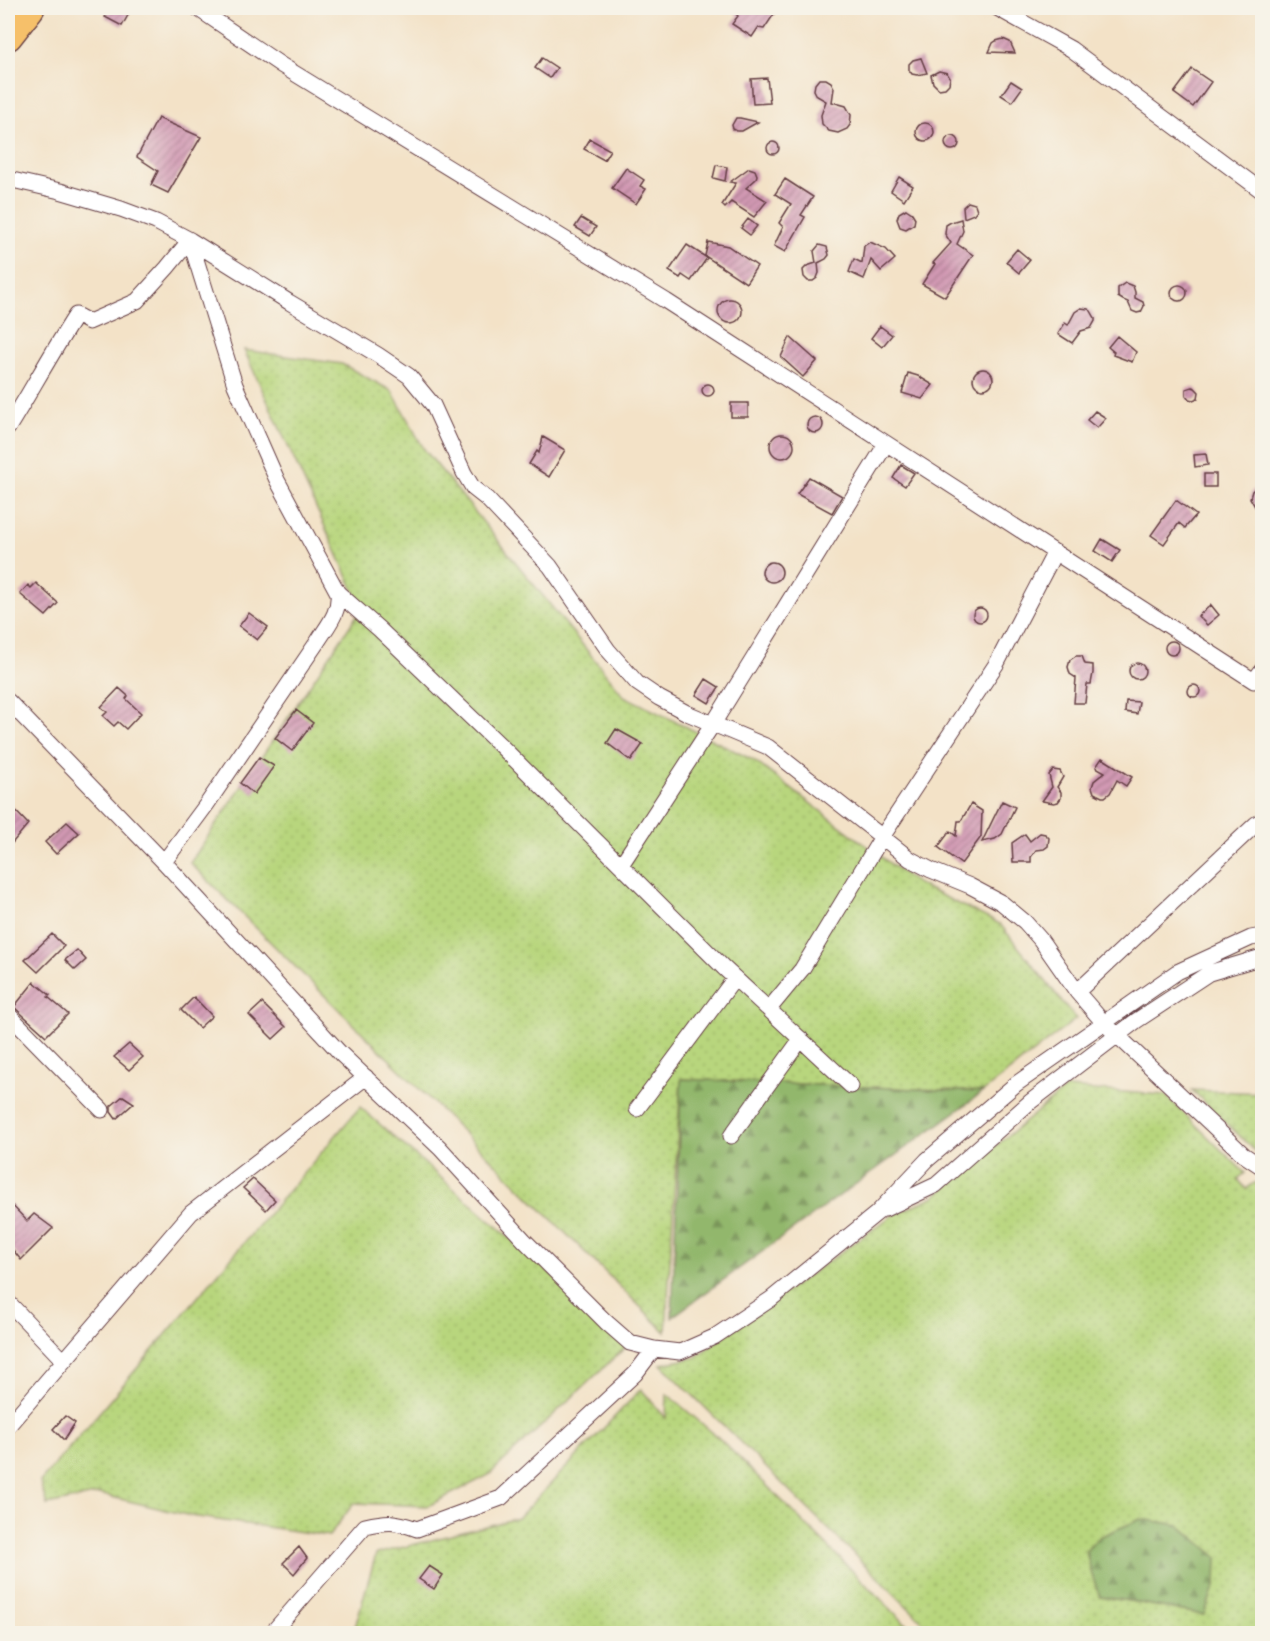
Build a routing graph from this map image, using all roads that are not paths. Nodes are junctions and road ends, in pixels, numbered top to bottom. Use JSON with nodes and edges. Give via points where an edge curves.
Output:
{"nodes":[{"id":1,"x":30,"y":8,"type":"edge"},
{"id":2,"x":197,"y":8,"type":"edge"},
{"id":3,"x":997,"y":8,"type":"edge"},
{"id":4,"x":8,"y":36,"type":"edge"},
{"id":5,"x":8,"y":179,"type":"edge"},
{"id":6,"x":1263,"y":191,"type":"edge"},
{"id":7,"x":190,"y":240,"type":"junction"},
{"id":8,"x":8,"y":428,"type":"edge"},
{"id":9,"x":886,"y":444,"type":"junction"},
{"id":10,"x":1055,"y":552,"type":"junction"},
{"id":11,"x":338,"y":593,"type":"junction"},
{"id":12,"x":1263,"y":670,"type":"edge"},
{"id":13,"x":8,"y":701,"type":"edge"},
{"id":14,"x":713,"y":724,"type":"junction"},
{"id":15,"x":1263,"y":820,"type":"edge"},
{"id":16,"x":882,"y":837,"type":"junction"},
{"id":17,"x":164,"y":862,"type":"junction"},
{"id":18,"x":621,"y":865,"type":"junction"},
{"id":19,"x":1263,"y":936,"type":"edge"},
{"id":20,"x":1263,"y":957,"type":"edge"},
{"id":21,"x":735,"y":978,"type":"junction"},
{"id":22,"x":1077,"y":992,"type":"junction"},
{"id":23,"x":769,"y":1010,"type":"junction"},
{"id":24,"x":8,"y":1014,"type":"edge"},
{"id":25,"x":1103,"y":1022,"type":"junction"},
{"id":26,"x":1118,"y":1036,"type":"junction"},
{"id":27,"x":801,"y":1039,"type":"junction"},
{"id":28,"x":366,"y":1077,"type":"junction"},
{"id":29,"x":851,"y":1086,"type":"dead end"},
{"id":30,"x":637,"y":1109,"type":"dead end"},
{"id":31,"x":102,"y":1110,"type":"dead end"},
{"id":32,"x":731,"y":1136,"type":"dead end"},
{"id":33,"x":1263,"y":1167,"type":"edge"},
{"id":34,"x":877,"y":1213,"type":"junction"},
{"id":35,"x":8,"y":1302,"type":"edge"},
{"id":36,"x":654,"y":1349,"type":"junction"},
{"id":37,"x":64,"y":1361,"type":"junction"},
{"id":38,"x":8,"y":1426,"type":"edge"},
{"id":39,"x":271,"y":1634,"type":"edge"}],
"edges":[{"from":1,"to":4,"type":"highway"},
{"from":2,"to":9,"type":"street","via":[[281,65],[666,301]]},
{"from":3,"to":6,"type":"street","via":[[1071,49]]},
{"from":5,"to":7,"type":"street","via":[[121,209]]},
{"from":7,"to":8,"type":"street","via":[[137,301],[89,322],[76,315]]},
{"from":7,"to":11,"type":"street","via":[[235,385],[278,480]]},
{"from":7,"to":14,"type":"street","via":[[409,376],[433,405],[473,488],[550,566],[608,650],[637,683]]},
{"from":9,"to":10,"type":"street"},
{"from":9,"to":14,"type":"street"},
{"from":10,"to":12,"type":"street","via":[[1254,681]]},
{"from":10,"to":16,"type":"street","via":[[997,663]]},
{"from":11,"to":17,"type":"street","via":[[336,614]]},
{"from":11,"to":18,"type":"street","via":[[379,628]]},
{"from":13,"to":17,"type":"street"},
{"from":14,"to":16,"type":"street","via":[[768,747]]},
{"from":14,"to":18,"type":"street"},
{"from":15,"to":22,"type":"street"},
{"from":16,"to":22,"type":"street","via":[[910,859],[1002,903],[1040,939]]},
{"from":16,"to":23,"type":"street","via":[[802,969]]},
{"from":17,"to":28,"type":"street"},
{"from":18,"to":21,"type":"street"},
{"from":19,"to":25,"type":"street","via":[[1177,972]]},
{"from":20,"to":26,"type":"street","via":[[1209,973]]},
{"from":21,"to":23,"type":"street"},
{"from":21,"to":30,"type":"street"},
{"from":22,"to":25,"type":"street"},
{"from":23,"to":27,"type":"street"},
{"from":24,"to":31,"type":"street"},
{"from":25,"to":26,"type":"street"},
{"from":25,"to":34,"type":"street","via":[[1016,1084],[927,1160]]},
{"from":26,"to":33,"type":"street","via":[[1244,1155]]},
{"from":26,"to":34,"type":"street","via":[[1030,1102],[936,1185]]},
{"from":27,"to":29,"type":"street"},
{"from":27,"to":32,"type":"street"},
{"from":28,"to":36,"type":"street","via":[[440,1148],[606,1322],[630,1343]]},
{"from":28,"to":37,"type":"street","via":[[191,1213]]},
{"from":34,"to":36,"type":"street","via":[[771,1299],[714,1338],[680,1352]]},
{"from":35,"to":37,"type":"street"},
{"from":36,"to":39,"type":"street","via":[[635,1374],[501,1498],[417,1529],[399,1522],[365,1526]]},
{"from":37,"to":38,"type":"street"}]}
